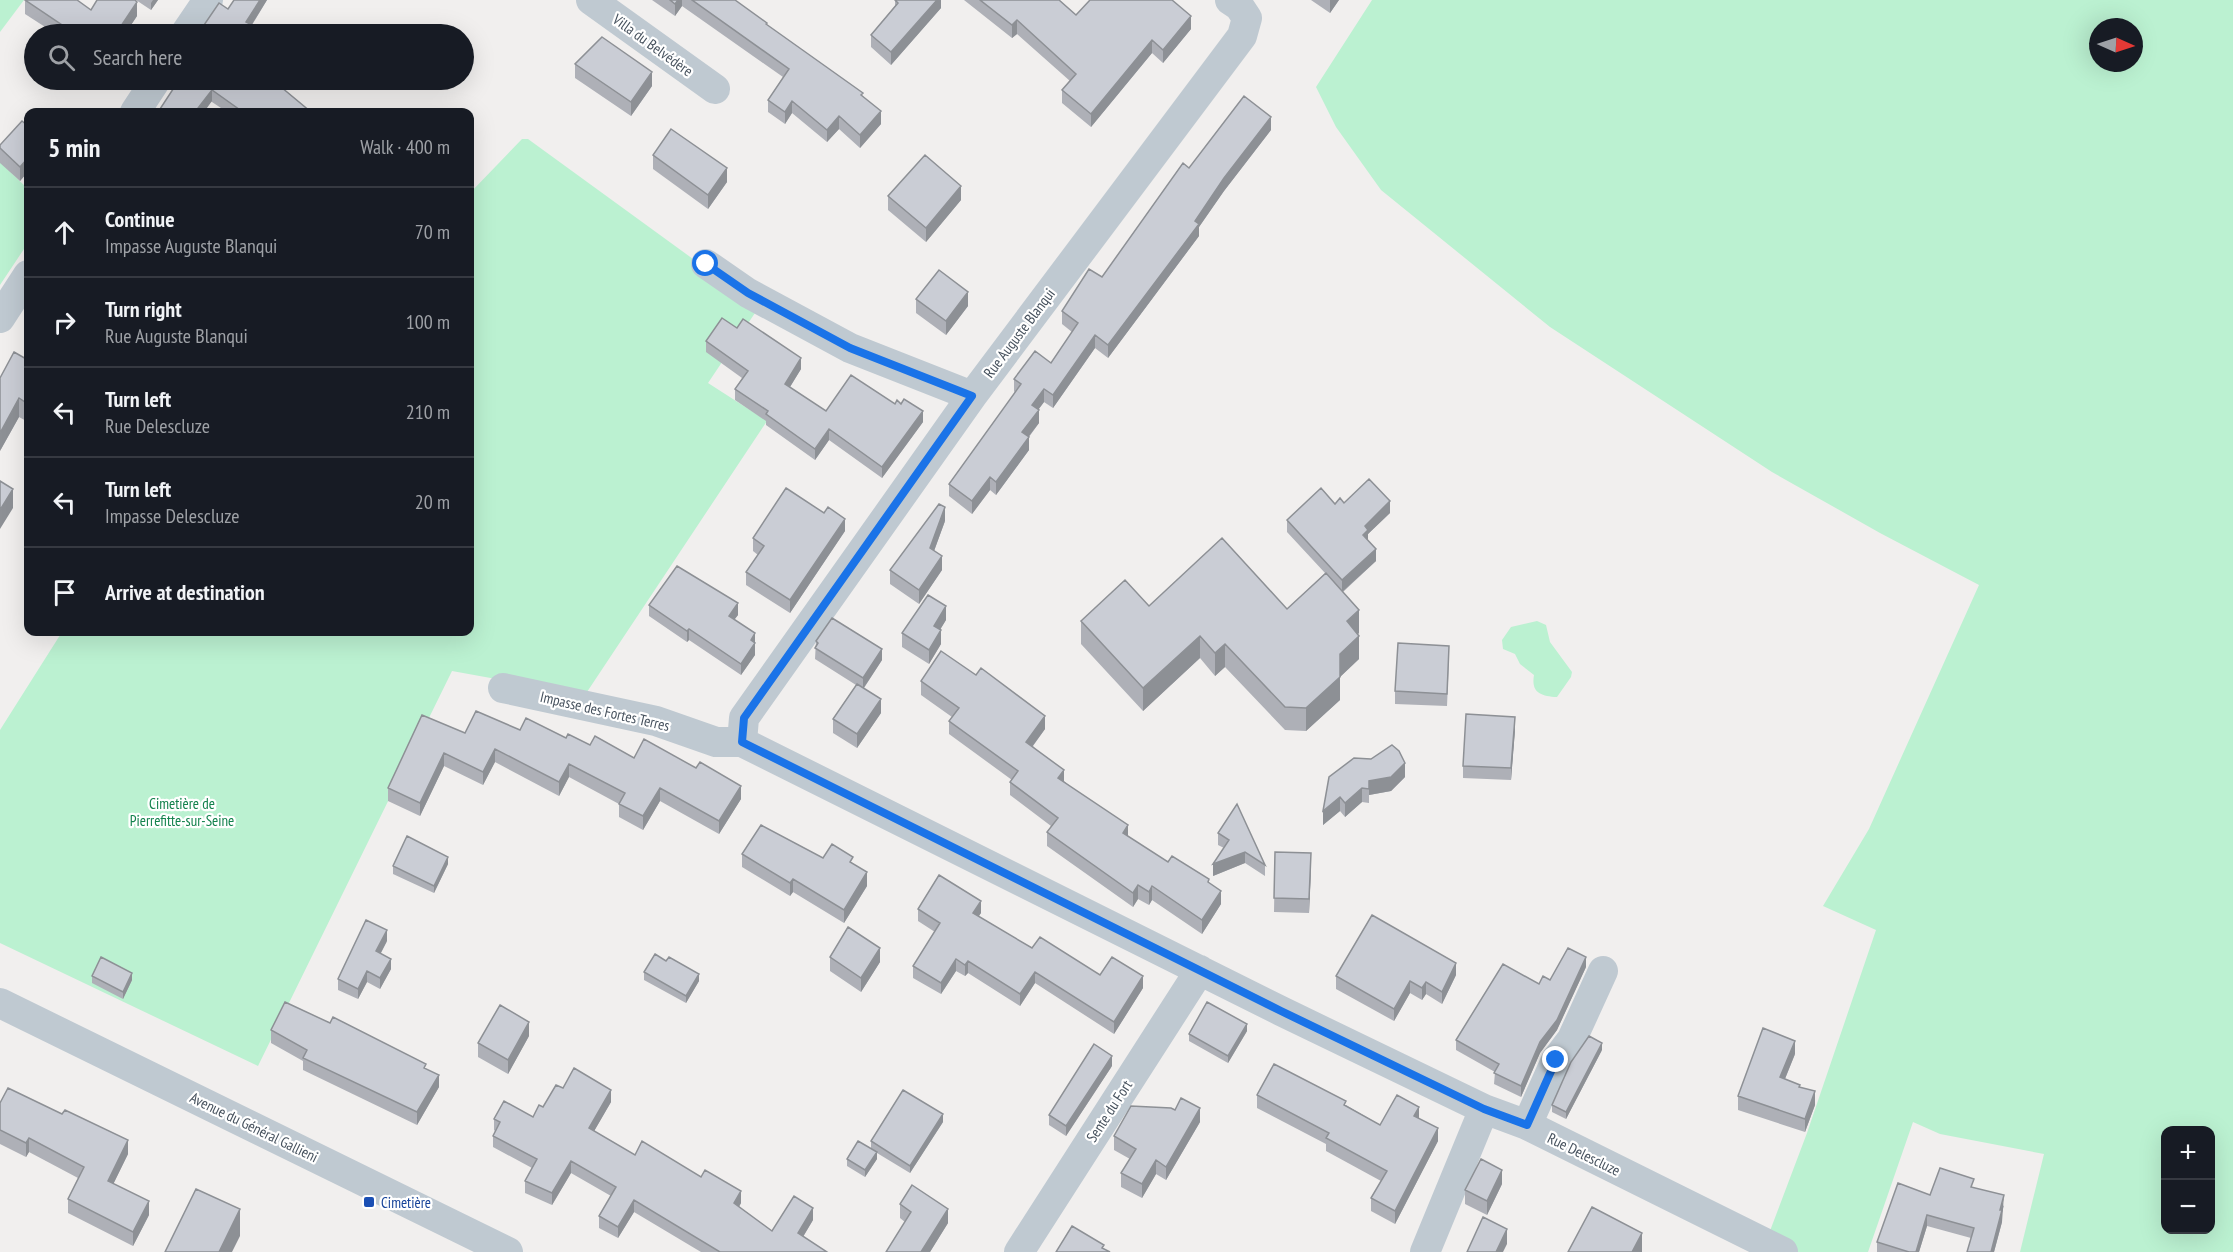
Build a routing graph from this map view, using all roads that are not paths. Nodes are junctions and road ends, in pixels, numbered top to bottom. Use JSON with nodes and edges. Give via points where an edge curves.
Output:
{"nodes":[{"id":1,"x":208,"y":0,"type":"edge"},
{"id":2,"x":591,"y":0,"type":"edge"},
{"id":3,"x":1238,"y":9,"type":"edge"},
{"id":4,"x":192,"y":24,"type":"edge"},
{"id":5,"x":715,"y":89,"type":"dead end"},
{"id":6,"x":149,"y":90,"type":"edge"},
{"id":7,"x":138,"y":108,"type":"edge"},
{"id":8,"x":706,"y":264,"type":"dead end"},
{"id":9,"x":24,"y":281,"type":"edge"},
{"id":10,"x":0,"y":318,"type":"edge"},
{"id":11,"x":972,"y":396,"type":"junction"},
{"id":12,"x":503,"y":688,"type":"dead end"},
{"id":13,"x":742,"y":742,"type":"junction"},
{"id":14,"x":1200,"y":970,"type":"junction"},
{"id":15,"x":1604,"y":971,"type":"dead end"},
{"id":16,"x":0,"y":1003,"type":"edge"},
{"id":17,"x":1484,"y":1109,"type":"junction"},
{"id":18,"x":1527,"y":1125,"type":"junction"},
{"id":19,"x":508,"y":1252,"type":"edge"},
{"id":20,"x":1019,"y":1252,"type":"edge"},
{"id":21,"x":1425,"y":1252,"type":"edge"},
{"id":22,"x":1783,"y":1252,"type":"edge"}],
"edges":[{"from":1,"to":4,"type":"street"},
{"from":2,"to":5,"type":"street","name":"Villa du Belvédère"},
{"from":3,"to":11,"type":"street","name":"Rue Auguste Blanqui","via":[[1242,36]]},
{"from":6,"to":7,"type":"street"},
{"from":8,"to":11,"type":"street","via":[[748,293],[850,348]]},
{"from":9,"to":10,"type":"street"},
{"from":11,"to":13,"type":"street","name":"Rue Auguste Blanqui","via":[[744,718]]},
{"from":12,"to":13,"type":"street","name":"Impasse des Fortes Terres","via":[[656,721],[716,742]]},
{"from":13,"to":14,"type":"street","name":"Rue Delescluze"},
{"from":14,"to":17,"type":"street","name":"Rue Delescluze"},
{"from":14,"to":20,"type":"street","name":"Sente du Fort"},
{"from":15,"to":18,"type":"street","via":[[1572,1040],[1556,1060]]},
{"from":16,"to":19,"type":"street","name":"Avenue du Général Gallieni"},
{"from":17,"to":18,"type":"street","name":"Rue Delescluze"},
{"from":17,"to":21,"type":"street"},
{"from":18,"to":22,"type":"street","name":"Rue Delescluze"}]}
